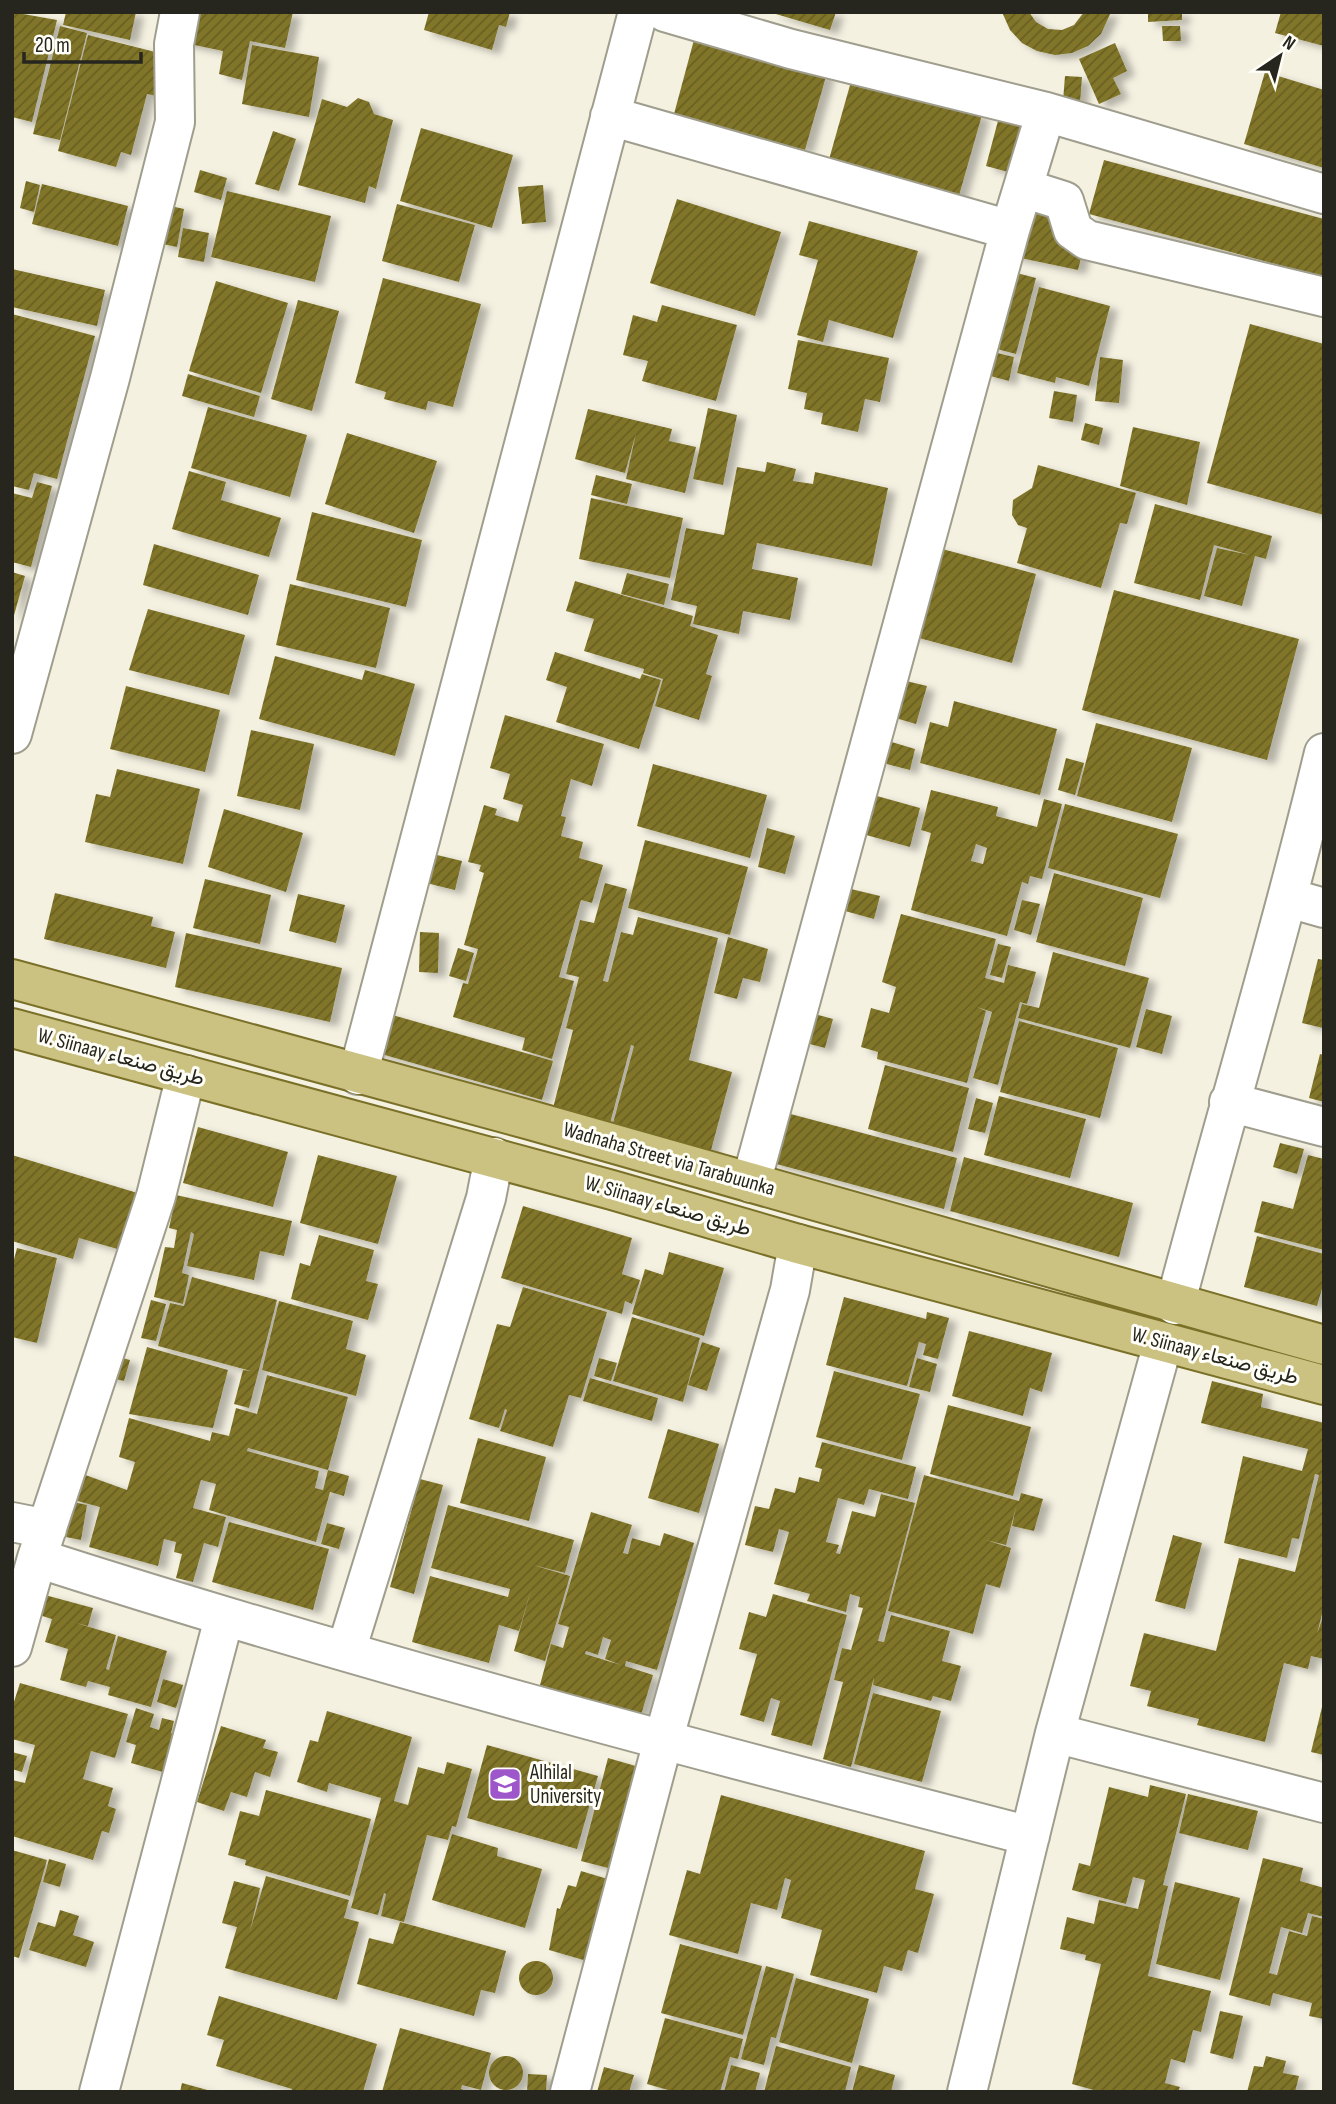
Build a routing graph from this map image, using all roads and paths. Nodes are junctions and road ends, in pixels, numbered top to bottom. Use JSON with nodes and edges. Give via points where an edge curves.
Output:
{"nodes":[{"id":1,"x":180,"y":12,"type":"edge"},
{"id":2,"x":638,"y":12,"type":"edge"},
{"id":3,"x":665,"y":12,"type":"edge"},
{"id":4,"x":1046,"y":112,"type":"junction"},
{"id":5,"x":610,"y":116,"type":"junction"},
{"id":6,"x":1023,"y":188,"type":"junction"},
{"id":7,"x":1324,"y":194,"type":"edge"},
{"id":8,"x":1010,"y":230,"type":"junction"},
{"id":9,"x":1324,"y":297,"type":"edge"},
{"id":10,"x":12,"y":734,"type":"edge"},
{"id":11,"x":1324,"y":753,"type":"edge"},
{"id":12,"x":1306,"y":903,"type":"edge"},
{"id":13,"x":12,"y":979,"type":"edge"},
{"id":14,"x":12,"y":1028,"type":"edge"},
{"id":15,"x":358,"y":1074,"type":"junction"},
{"id":16,"x":186,"y":1075,"type":"junction"},
{"id":17,"x":1229,"y":1102,"type":"junction"},
{"id":18,"x":1324,"y":1127,"type":"edge"},
{"id":19,"x":494,"y":1157,"type":"junction"},
{"id":20,"x":751,"y":1183,"type":"junction"},
{"id":21,"x":798,"y":1244,"type":"junction"},
{"id":22,"x":1175,"y":1305,"type":"junction"},
{"id":23,"x":1163,"y":1343,"type":"junction"},
{"id":24,"x":1324,"y":1345,"type":"edge"},
{"id":25,"x":1324,"y":1385,"type":"edge"},
{"id":26,"x":32,"y":1536,"type":"edge"},
{"id":27,"x":224,"y":1618,"type":"junction"},
{"id":28,"x":12,"y":1647,"type":"edge"},
{"id":29,"x":346,"y":1651,"type":"junction"},
{"id":30,"x":1055,"y":1733,"type":"junction"},
{"id":31,"x":663,"y":1741,"type":"junction"},
{"id":32,"x":1324,"y":1803,"type":"edge"},
{"id":33,"x":1030,"y":1836,"type":"junction"},
{"id":34,"x":99,"y":2092,"type":"edge"},
{"id":35,"x":570,"y":2092,"type":"edge"},
{"id":36,"x":967,"y":2092,"type":"edge"}],
"edges":[{"from":1,"to":10,"type":"street","via":[[174,44],[174,122],[110,378]]},
{"from":2,"to":5,"type":"street"},
{"from":3,"to":4,"type":"street","via":[[791,49]]},
{"from":4,"to":6,"type":"street"},
{"from":4,"to":7,"type":"street"},
{"from":5,"to":8,"type":"street"},
{"from":5,"to":15,"type":"street"},
{"from":6,"to":8,"type":"street"},
{"from":6,"to":9,"type":"street","via":[[1064,201],[1073,230],[1087,240]]},
{"from":8,"to":20,"type":"street"},
{"from":11,"to":12,"type":"street"},
{"from":12,"to":17,"type":"street"},
{"from":13,"to":15,"type":"main road","name":"Wadnaha Street via Tarabuunka"},
{"from":14,"to":16,"type":"main road","name":"W. Siinaay طريق صنعاء"},
{"from":15,"to":20,"type":"main road","name":"Wadnaha Street via Tarabuunka"},
{"from":16,"to":19,"type":"main road","name":"W. Siinaay طريق صنعاء"},
{"from":16,"to":26,"type":"street","via":[[156,1196]]},
{"from":17,"to":18,"type":"street"},
{"from":17,"to":22,"type":"street"},
{"from":19,"to":21,"type":"main road","name":"W. Siinaay طريق صنعاء"},
{"from":19,"to":29,"type":"street","via":[[486,1198]]},
{"from":20,"to":22,"type":"main road","name":"Wadnaha Street via Tarabuunka"},
{"from":21,"to":23,"type":"main road","name":"W. Siinaay طريق صنعاء"},
{"from":21,"to":31,"type":"street","via":[[790,1290]]},
{"from":22,"to":24,"type":"main road","name":"Wadnaha Street via Tarabuunka"},
{"from":23,"to":25,"type":"main road","name":"W. Siinaay طريق صنعاء"},
{"from":23,"to":30,"type":"street"},
{"from":26,"to":27,"type":"street"},
{"from":26,"to":28,"type":"street"},
{"from":27,"to":29,"type":"street"},
{"from":27,"to":34,"type":"street"},
{"from":29,"to":31,"type":"street"},
{"from":30,"to":32,"type":"street"},
{"from":30,"to":33,"type":"street"},
{"from":31,"to":33,"type":"street"},
{"from":31,"to":35,"type":"street"},
{"from":33,"to":36,"type":"street"}]}
